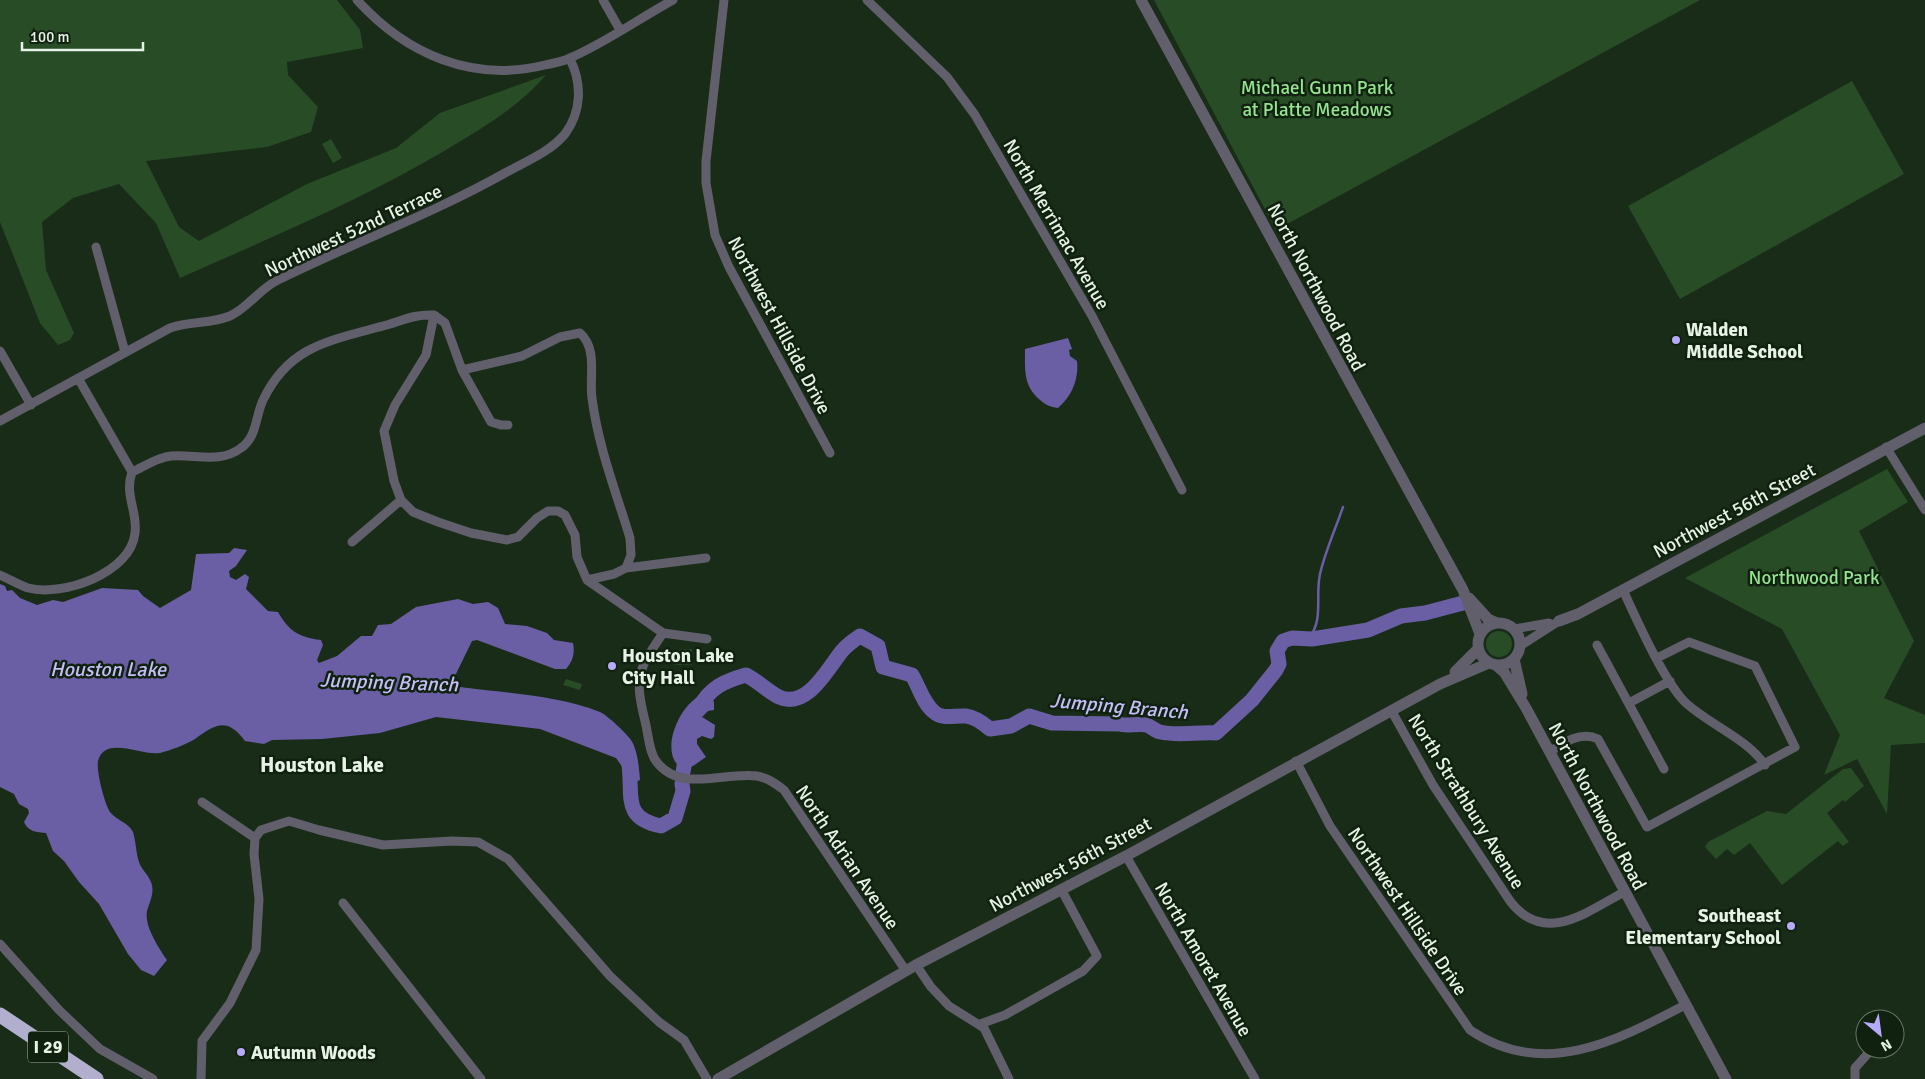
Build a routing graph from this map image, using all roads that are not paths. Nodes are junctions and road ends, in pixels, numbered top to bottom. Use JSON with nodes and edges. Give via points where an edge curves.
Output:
{"nodes":[{"id":1,"x":357,"y":0,"type":"edge"},
{"id":2,"x":603,"y":0,"type":"edge"},
{"id":3,"x":673,"y":0,"type":"edge"},
{"id":4,"x":724,"y":0,"type":"edge"},
{"id":5,"x":867,"y":0,"type":"edge"},
{"id":6,"x":1141,"y":0,"type":"edge"},
{"id":7,"x":620,"y":30,"type":"junction"},
{"id":8,"x":570,"y":59,"type":"junction"},
{"id":9,"x":96,"y":247,"type":"dead end"},
{"id":10,"x":434,"y":315,"type":"junction"},
{"id":11,"x":0,"y":351,"type":"edge"},
{"id":12,"x":125,"y":352,"type":"junction"},
{"id":13,"x":462,"y":370,"type":"junction"},
{"id":14,"x":78,"y":378,"type":"junction"},
{"id":15,"x":31,"y":405,"type":"junction"},
{"id":16,"x":0,"y":421,"type":"edge"},
{"id":17,"x":508,"y":424,"type":"dead end"},
{"id":18,"x":1925,"y":428,"type":"edge"},
{"id":19,"x":1886,"y":447,"type":"junction"},
{"id":20,"x":830,"y":453,"type":"dead end"},
{"id":21,"x":132,"y":472,"type":"junction"},
{"id":22,"x":1182,"y":490,"type":"dead end"},
{"id":23,"x":401,"y":500,"type":"junction"},
{"id":24,"x":1925,"y":510,"type":"edge"},
{"id":25,"x":352,"y":542,"type":"dead end"},
{"id":26,"x":706,"y":558,"type":"dead end"},
{"id":27,"x":626,"y":568,"type":"junction"},
{"id":28,"x":0,"y":575,"type":"edge"},
{"id":29,"x":588,"y":580,"type":"junction"},
{"id":30,"x":1463,"y":590,"type":"junction"},
{"id":31,"x":1623,"y":590,"type":"junction"},
{"id":32,"x":1559,"y":621,"type":"junction"},
{"id":33,"x":1497,"y":623,"type":"junction"},
{"id":34,"x":1514,"y":629,"type":"junction"},
{"id":35,"x":663,"y":632,"type":"junction"},
{"id":36,"x":1480,"y":634,"type":"junction"},
{"id":37,"x":707,"y":639,"type":"dead end"},
{"id":38,"x":1597,"y":645,"type":"dead end"},
{"id":39,"x":1520,"y":646,"type":"junction"},
{"id":40,"x":1478,"y":649,"type":"junction"},
{"id":41,"x":1657,"y":658,"type":"junction"},
{"id":42,"x":1514,"y":659,"type":"junction"},
{"id":43,"x":1492,"y":664,"type":"junction"},
{"id":44,"x":1670,"y":680,"type":"junction"},
{"id":45,"x":1440,"y":684,"type":"junction"},
{"id":46,"x":1629,"y":703,"type":"junction"},
{"id":47,"x":1526,"y":708,"type":"junction"},
{"id":48,"x":1391,"y":710,"type":"junction"},
{"id":49,"x":1550,"y":752,"type":"junction"},
{"id":50,"x":1296,"y":761,"type":"junction"},
{"id":51,"x":1765,"y":765,"type":"junction"},
{"id":52,"x":1664,"y":769,"type":"dead end"},
{"id":53,"x":202,"y":802,"type":"dead end"},
{"id":54,"x":256,"y":838,"type":"junction"},
{"id":55,"x":1126,"y":856,"type":"junction"},
{"id":56,"x":1061,"y":889,"type":"junction"},
{"id":57,"x":1624,"y":892,"type":"junction"},
{"id":58,"x":344,"y":903,"type":"dead end"},
{"id":59,"x":0,"y":944,"type":"edge"},
{"id":60,"x":911,"y":968,"type":"junction"},
{"id":61,"x":1685,"y":1005,"type":"junction"},
{"id":62,"x":0,"y":1015,"type":"edge"},
{"id":63,"x":980,"y":1024,"type":"junction"},
{"id":64,"x":1509,"y":1058,"type":"dead end"},
{"id":65,"x":1585,"y":1058,"type":"dead end"},
{"id":66,"x":1863,"y":1059,"type":"edge"},
{"id":67,"x":96,"y":1079,"type":"edge"},
{"id":68,"x":153,"y":1079,"type":"edge"},
{"id":69,"x":201,"y":1079,"type":"edge"},
{"id":70,"x":482,"y":1079,"type":"edge"},
{"id":71,"x":707,"y":1079,"type":"edge"},
{"id":72,"x":718,"y":1079,"type":"edge"},
{"id":73,"x":1009,"y":1079,"type":"edge"},
{"id":74,"x":1255,"y":1079,"type":"edge"},
{"id":75,"x":1726,"y":1079,"type":"edge"},
{"id":76,"x":1855,"y":1079,"type":"edge"}],
"edges":[{"from":1,"to":8,"type":"street","via":[[405,43],[460,65],[517,69]]},
{"from":2,"to":7,"type":"street"},
{"from":3,"to":7,"type":"street"},
{"from":4,"to":20,"type":"street","name":"Northwest Hillside Drive","via":[[706,161],[710,213],[728,268]]},
{"from":5,"to":22,"type":"street","name":"North Merrimac Avenue","via":[[947,77],[975,115],[1092,316]]},
{"from":6,"to":30,"type":"street","name":"North Northwood Road"},
{"from":7,"to":8,"type":"street"},
{"from":8,"to":12,"type":"street","name":"Northwest 52nd Terrace","via":[[579,91],[576,111],[566,133],[545,151],[456,201],[270,283],[231,316],[182,324]]},
{"from":9,"to":12,"type":"street"},
{"from":10,"to":13,"type":"street","via":[[446,324]]},
{"from":10,"to":21,"type":"street","via":[[414,315],[325,341],[304,352],[280,374],[264,397],[255,419],[252,439],[241,449],[227,456],[170,456]]},
{"from":10,"to":23,"type":"street","via":[[426,355],[395,405],[384,431]]},
{"from":11,"to":15,"type":"street"},
{"from":12,"to":14,"type":"street","name":"Northwest 52nd Terrace"},
{"from":13,"to":17,"type":"street","via":[[491,422]]},
{"from":13,"to":27,"type":"street","via":[[522,356],[560,337],[580,333],[587,339],[592,354],[596,428],[630,538],[631,555]]},
{"from":14,"to":15,"type":"street","name":"Northwest 52nd Terrace"},
{"from":14,"to":21,"type":"street"},
{"from":15,"to":16,"type":"street","name":"Northwest 52nd Terrace"},
{"from":18,"to":19,"type":"street","name":"Northwest 56th Street"},
{"from":19,"to":24,"type":"street"},
{"from":19,"to":31,"type":"street","name":"Northwest 56th Street"},
{"from":21,"to":28,"type":"street","via":[[128,482],[136,532],[130,548],[117,564],[91,582],[59,589],[29,588]]},
{"from":23,"to":25,"type":"street"},
{"from":23,"to":29,"type":"street","via":[[413,512],[438,522],[507,540],[518,537],[548,511],[558,511],[565,515],[575,535],[576,557]]},
{"from":26,"to":27,"type":"street"},
{"from":27,"to":29,"type":"street"},
{"from":29,"to":35,"type":"street"},
{"from":30,"to":33,"type":"street","name":"North Northwood Road","via":[[1488,619]]},
{"from":30,"to":36,"type":"street","name":"North Northwood Road"},
{"from":31,"to":32,"type":"street","name":"Northwest 56th Street"},
{"from":31,"to":41,"type":"street"},
{"from":32,"to":34,"type":"street","name":"Northwest 56th Street"},
{"from":32,"to":39,"type":"street","name":"Northwest 56th Street"},
{"from":33,"to":34,"type":"street"},
{"from":33,"to":36,"type":"street"},
{"from":34,"to":39,"type":"street"},
{"from":35,"to":37,"type":"street"},
{"from":35,"to":60,"type":"street","name":"North Adrian Avenue","via":[[642,664],[639,695],[655,760],[675,777],[756,776],[771,780],[784,790]]},
{"from":36,"to":40,"type":"street"},
{"from":38,"to":46,"type":"street"},
{"from":39,"to":42,"type":"street"},
{"from":40,"to":43,"type":"street"},
{"from":40,"to":45,"type":"street","name":"Northwest 56th Street"},
{"from":41,"to":44,"type":"street"},
{"from":41,"to":51,"type":"street","via":[[1690,642],[1754,666],[1795,747]]},
{"from":42,"to":43,"type":"street"},
{"from":42,"to":47,"type":"street","name":"North Northwood Road"},
{"from":43,"to":45,"type":"street","name":"Northwest 56th Street"},
{"from":43,"to":47,"type":"street","name":"North Northwood Road","via":[[1504,672]]},
{"from":44,"to":46,"type":"street"},
{"from":44,"to":51,"type":"street","via":[[1686,703],[1756,751]]},
{"from":45,"to":48,"type":"street","name":"Northwest 56th Street"},
{"from":46,"to":52,"type":"street"},
{"from":47,"to":49,"type":"street","name":"North Northwood Road"},
{"from":48,"to":50,"type":"street","name":"Northwest 56th Street"},
{"from":48,"to":57,"type":"street","name":"North Strathbury Avenue","via":[[1433,784],[1510,901],[1523,914],[1540,922],[1564,922]]},
{"from":49,"to":51,"type":"street","via":[[1577,737],[1598,739],[1647,827]]},
{"from":49,"to":57,"type":"street","name":"North Northwood Road"},
{"from":50,"to":55,"type":"street","name":"Northwest 56th Street"},
{"from":50,"to":64,"type":"street","name":"Northwest Hillside Drive","via":[[1330,826],[1470,1030],[1491,1049]]},
{"from":53,"to":54,"type":"street"},
{"from":54,"to":69,"type":"street","via":[[254,854],[259,899],[256,950],[230,1003],[202,1041]]},
{"from":54,"to":71,"type":"street","via":[[261,830],[289,821],[384,845],[452,840],[478,842],[508,858],[610,976],[659,1022],[684,1040]]},
{"from":55,"to":56,"type":"street","name":"Northwest 56th Street"},
{"from":55,"to":74,"type":"street","name":"North Amoret Avenue"},
{"from":56,"to":60,"type":"street","name":"Northwest 56th Street"},
{"from":56,"to":63,"type":"street","via":[[1097,956],[1083,972],[1005,1015]]},
{"from":57,"to":61,"type":"street","name":"North Northwood Road"},
{"from":58,"to":70,"type":"street"},
{"from":59,"to":68,"type":"street","via":[[59,1010],[100,1049]]},
{"from":60,"to":63,"type":"street","name":"North Adrian Avenue","via":[[949,1006]]},
{"from":60,"to":72,"type":"street","name":"Northwest 56th Street"},
{"from":61,"to":65,"type":"street"},
{"from":61,"to":75,"type":"street","name":"North Northwood Road"},
{"from":62,"to":67,"type":"highway","number":"I 29"},
{"from":63,"to":73,"type":"street","name":"North Adrian Avenue","via":[[988,1033]]},
{"from":66,"to":76,"type":"street","via":[[1855,1068]]}]}
